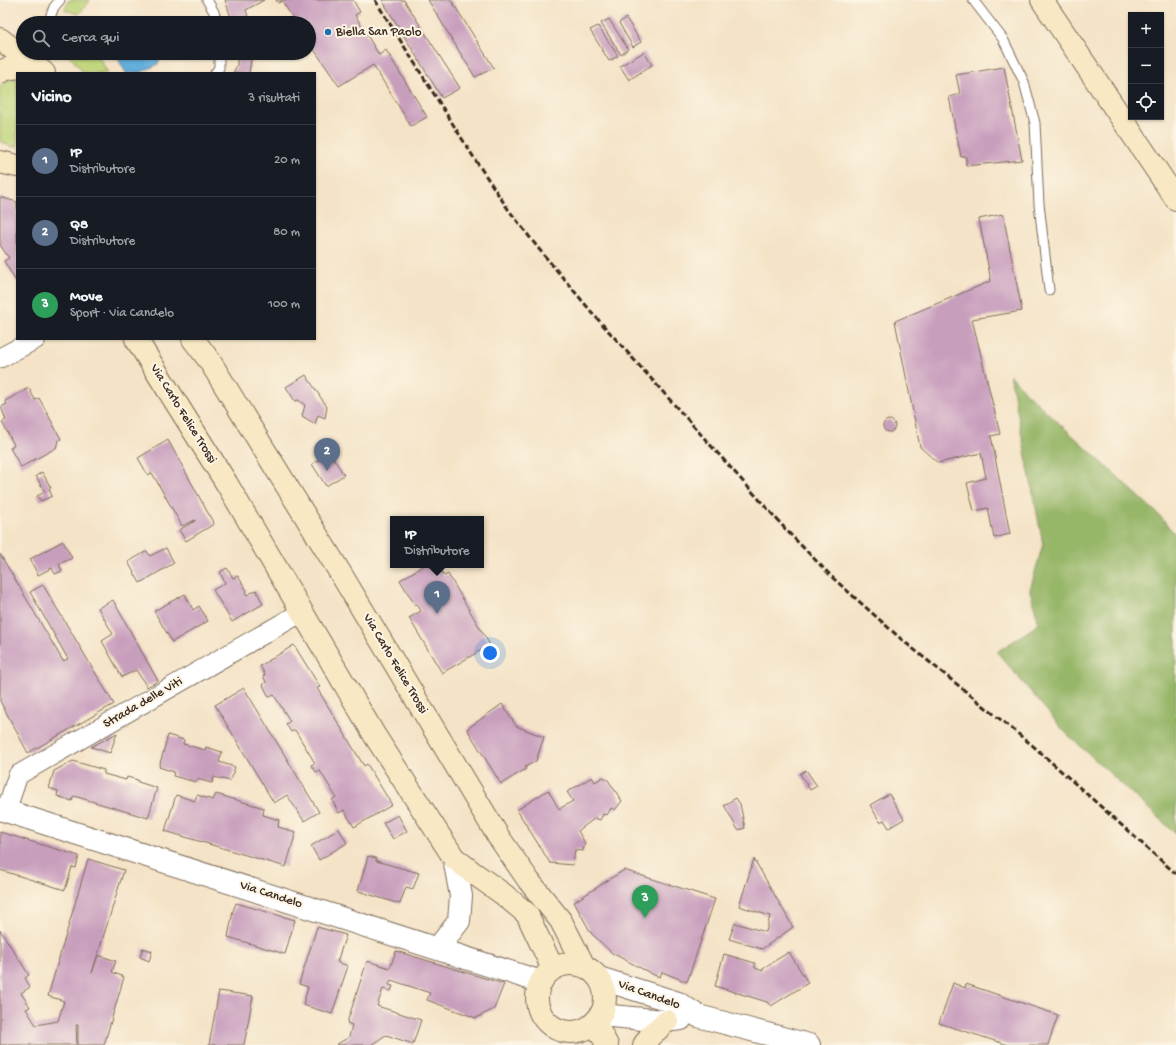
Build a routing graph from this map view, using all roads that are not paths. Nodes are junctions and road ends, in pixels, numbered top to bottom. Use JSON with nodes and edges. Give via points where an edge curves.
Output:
{"nodes":[{"id":1,"x":60,"y":0,"type":"edge"},
{"id":2,"x":207,"y":0,"type":"edge"},
{"id":3,"x":973,"y":0,"type":"edge"},
{"id":4,"x":1042,"y":0,"type":"edge"},
{"id":5,"x":51,"y":16,"type":"edge"},
{"id":6,"x":215,"y":16,"type":"edge"},
{"id":7,"x":0,"y":39,"type":"edge"},
{"id":8,"x":16,"y":51,"type":"edge"},
{"id":9,"x":28,"y":60,"type":"edge"},
{"id":10,"x":219,"y":60,"type":"edge"},
{"id":11,"x":38,"y":67,"type":"edge"},
{"id":12,"x":0,"y":72,"type":"edge"},
{"id":13,"x":217,"y":72,"type":"edge"},
{"id":14,"x":1176,"y":199,"type":"edge"},
{"id":15,"x":1050,"y":290,"type":"dead end"},
{"id":16,"x":34,"y":340,"type":"edge"},
{"id":17,"x":137,"y":340,"type":"edge"},
{"id":18,"x":194,"y":340,"type":"edge"},
{"id":19,"x":0,"y":358,"type":"edge"},
{"id":20,"x":302,"y":612,"type":"junction"},
{"id":21,"x":3,"y":810,"type":"edge"},
{"id":22,"x":454,"y":858,"type":"junction"},
{"id":23,"x":438,"y":948,"type":"junction"},
{"id":24,"x":592,"y":972,"type":"junction"},
{"id":25,"x":547,"y":975,"type":"junction"},
{"id":26,"x":698,"y":1016,"type":"junction"},
{"id":27,"x":598,"y":1018,"type":"junction"},
{"id":28,"x":667,"y":1021,"type":"junction"},
{"id":29,"x":575,"y":1038,"type":"edge"},
{"id":30,"x":607,"y":1045,"type":"edge"},
{"id":31,"x":644,"y":1045,"type":"edge"},
{"id":32,"x":809,"y":1045,"type":"edge"}],
"edges":[{"from":1,"to":5,"type":"lane"},
{"from":2,"to":6,"type":"lane"},
{"from":3,"to":15,"type":"lane","via":[[1003,39],[1024,82],[1035,123],[1039,204]]},
{"from":4,"to":14,"type":"main road"},
{"from":7,"to":8,"type":"main road"},
{"from":9,"to":11,"type":"main road"},
{"from":10,"to":13,"type":"lane"},
{"from":11,"to":12,"type":"main road","via":[[18,67]]},
{"from":16,"to":19,"type":"street"},
{"from":17,"to":20,"type":"main road","name":"Via Carlo Felice Trossi","via":[[227,484]]},
{"from":18,"to":24,"type":"main road","name":"Via Carlo Felice Trossi","via":[[209,360],[341,574],[498,836],[561,921]]},
{"from":20,"to":21,"type":"street","name":"Strada delle Viti","via":[[18,775]]},
{"from":20,"to":22,"type":"main road","name":"Via Carlo Felice Trossi","via":[[376,736]]},
{"from":21,"to":23,"type":"street","name":"Via Candelo"},
{"from":22,"to":23,"type":"street","name":"Via Carlo Felice Trossi","via":[[461,896],[459,921]]},
{"from":22,"to":25,"type":"main road","name":"Via Carlo Felice Trossi","via":[[527,914]]},
{"from":23,"to":25,"type":"street","name":"Via Candelo"},
{"from":24,"to":25,"type":"main road","name":"Via Candelo","via":[[568,964]]},
{"from":24,"to":26,"type":"street","name":"Via Candelo","via":[[678,1003]]},
{"from":24,"to":27,"type":"main road","name":"Via Candelo","via":[[604,986],[606,996]]},
{"from":25,"to":29,"type":"main road","via":[[537,991],[537,1001],[544,1019]]},
{"from":26,"to":28,"type":"street","name":"Via Candelo"},
{"from":26,"to":32,"type":"street","name":"Via Candelo"},
{"from":27,"to":28,"type":"street","name":"Via Candelo"},
{"from":27,"to":29,"type":"main road","via":[[580,1031]]},
{"from":27,"to":30,"type":"main road"},
{"from":28,"to":31,"type":"main road"}]}
